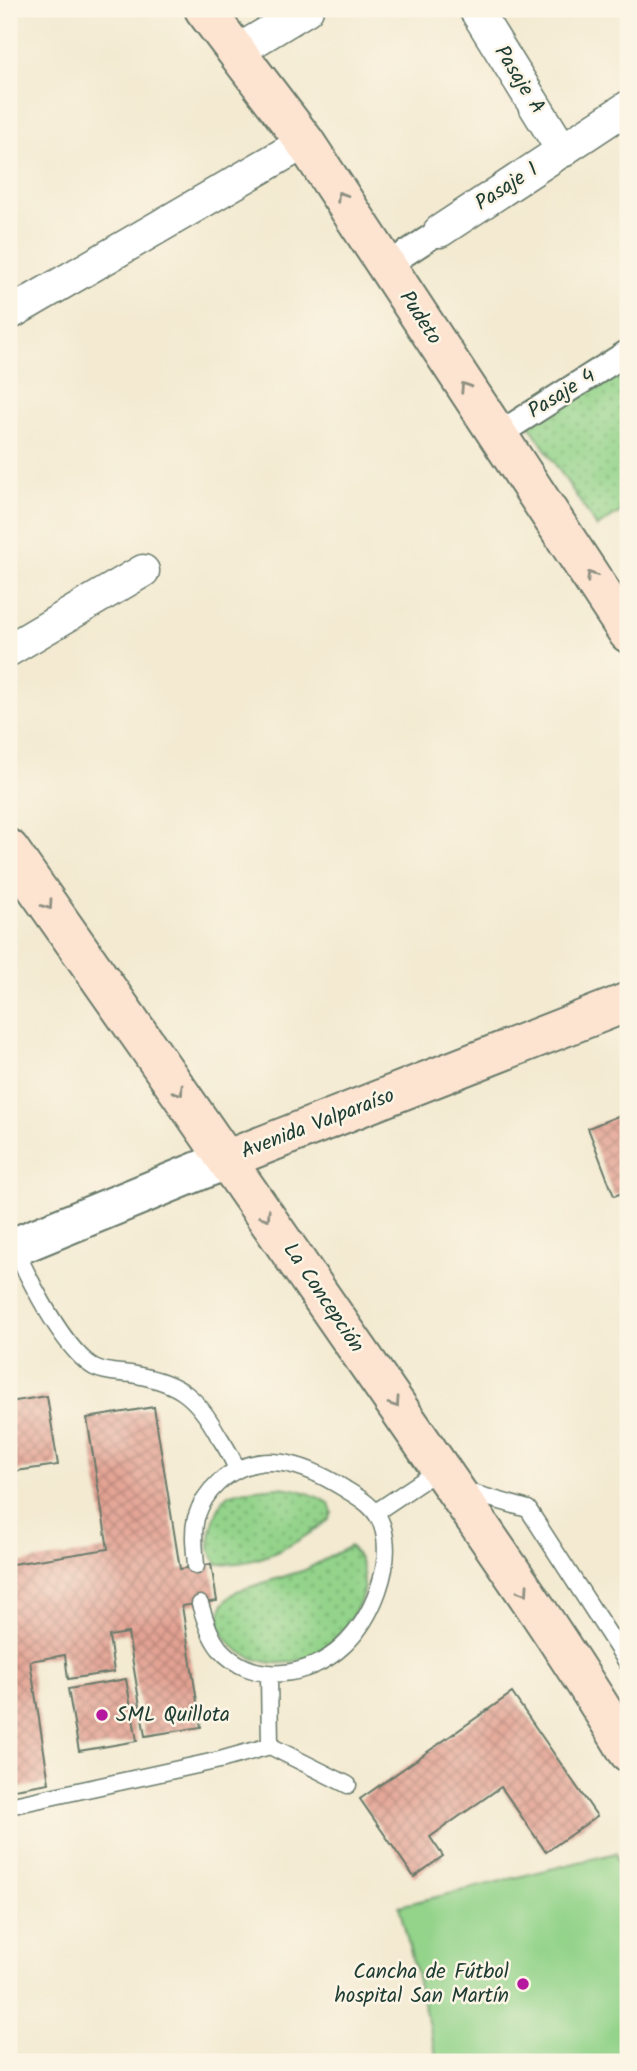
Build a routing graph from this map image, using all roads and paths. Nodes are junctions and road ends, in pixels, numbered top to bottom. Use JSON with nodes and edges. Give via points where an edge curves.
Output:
{"nodes":[{"id":1,"x":204,"y":9,"type":"edge"},
{"id":2,"x":307,"y":9,"type":"edge"},
{"id":3,"x":475,"y":9,"type":"edge"},
{"id":4,"x":236,"y":52,"type":"junction"},
{"id":5,"x":628,"y":107,"type":"edge"},
{"id":6,"x":305,"y":142,"type":"junction"},
{"id":7,"x":563,"y":150,"type":"junction"},
{"id":8,"x":440,"y":231,"type":"joint"},
{"id":9,"x":386,"y":266,"type":"junction"},
{"id":10,"x":9,"y":314,"type":"edge"},
{"id":11,"x":628,"y":352,"type":"edge"},
{"id":12,"x":496,"y":436,"type":"junction"},
{"id":13,"x":143,"y":571,"type":"dead end"},
{"id":14,"x":628,"y":633,"type":"edge"},
{"id":15,"x":9,"y":650,"type":"edge"},
{"id":16,"x":9,"y":849,"type":"edge"},
{"id":17,"x":628,"y":1002,"type":"edge"},
{"id":18,"x":228,"y":1159,"type":"junction"},
{"id":19,"x":11,"y":1248,"type":"edge"},
{"id":20,"x":236,"y":1468,"type":"junction"},
{"id":21,"x":447,"y":1478,"type":"junction"},
{"id":22,"x":376,"y":1513,"type":"junction"},
{"id":23,"x":196,"y":1566,"type":"dead end"},
{"id":24,"x":200,"y":1604,"type":"dead end"},
{"id":25,"x":628,"y":1664,"type":"edge"},
{"id":26,"x":269,"y":1674,"type":"junction"},
{"id":27,"x":626,"y":1740,"type":"edge"},
{"id":28,"x":270,"y":1746,"type":"junction"},
{"id":29,"x":348,"y":1785,"type":"dead end"},
{"id":30,"x":9,"y":1806,"type":"edge"}],
"edges":[{"from":1,"to":4,"type":"main road","name":"Pudeto"},
{"from":2,"to":4,"type":"street"},
{"from":3,"to":7,"type":"street","name":"Pasaje A"},
{"from":4,"to":6,"type":"main road","name":"Pudeto"},
{"from":5,"to":7,"type":"street","name":"Pasaje 1"},
{"from":9,"to":6,"type":"main road","name":"Pudeto","one_way":true},
{"from":6,"to":10,"type":"street"},
{"from":7,"to":8,"type":"street","name":"Pasaje 1"},
{"from":8,"to":9,"type":"street","name":"Pasaje 1"},
{"from":12,"to":9,"type":"main road","name":"Pudeto","one_way":true},
{"from":11,"to":12,"type":"street","name":"Pasaje 4"},
{"from":14,"to":12,"type":"main road","name":"Pudeto","one_way":true},
{"from":13,"to":15,"type":"street"},
{"from":16,"to":18,"type":"main road","name":"La Concepción","one_way":true},
{"from":17,"to":18,"type":"main road","name":"Avenida Valparaíso"},
{"from":18,"to":19,"type":"street","name":"Avenida Valparaíso"},
{"from":18,"to":21,"type":"main road","name":"La Concepción","one_way":true},
{"from":19,"to":20,"type":"lane","via":[[78,1354],[109,1373],[180,1388],[202,1408]]},
{"from":20,"to":22,"type":"lane","via":[[269,1462],[315,1471]]},
{"from":20,"to":23,"type":"lane","via":[[209,1491],[198,1512]]},
{"from":21,"to":22,"type":"lane"},
{"from":21,"to":25,"type":"lane","via":[[528,1509]]},
{"from":21,"to":27,"type":"main road","name":"La Concepción","one_way":true},
{"from":22,"to":26,"type":"lane","via":[[387,1548],[363,1622],[342,1647],[317,1664],[292,1674]]},
{"from":24,"to":26,"type":"lane","via":[[219,1648],[249,1669]]},
{"from":26,"to":28,"type":"lane"},
{"from":28,"to":29,"type":"lane"},
{"from":28,"to":30,"type":"lane"}]}
